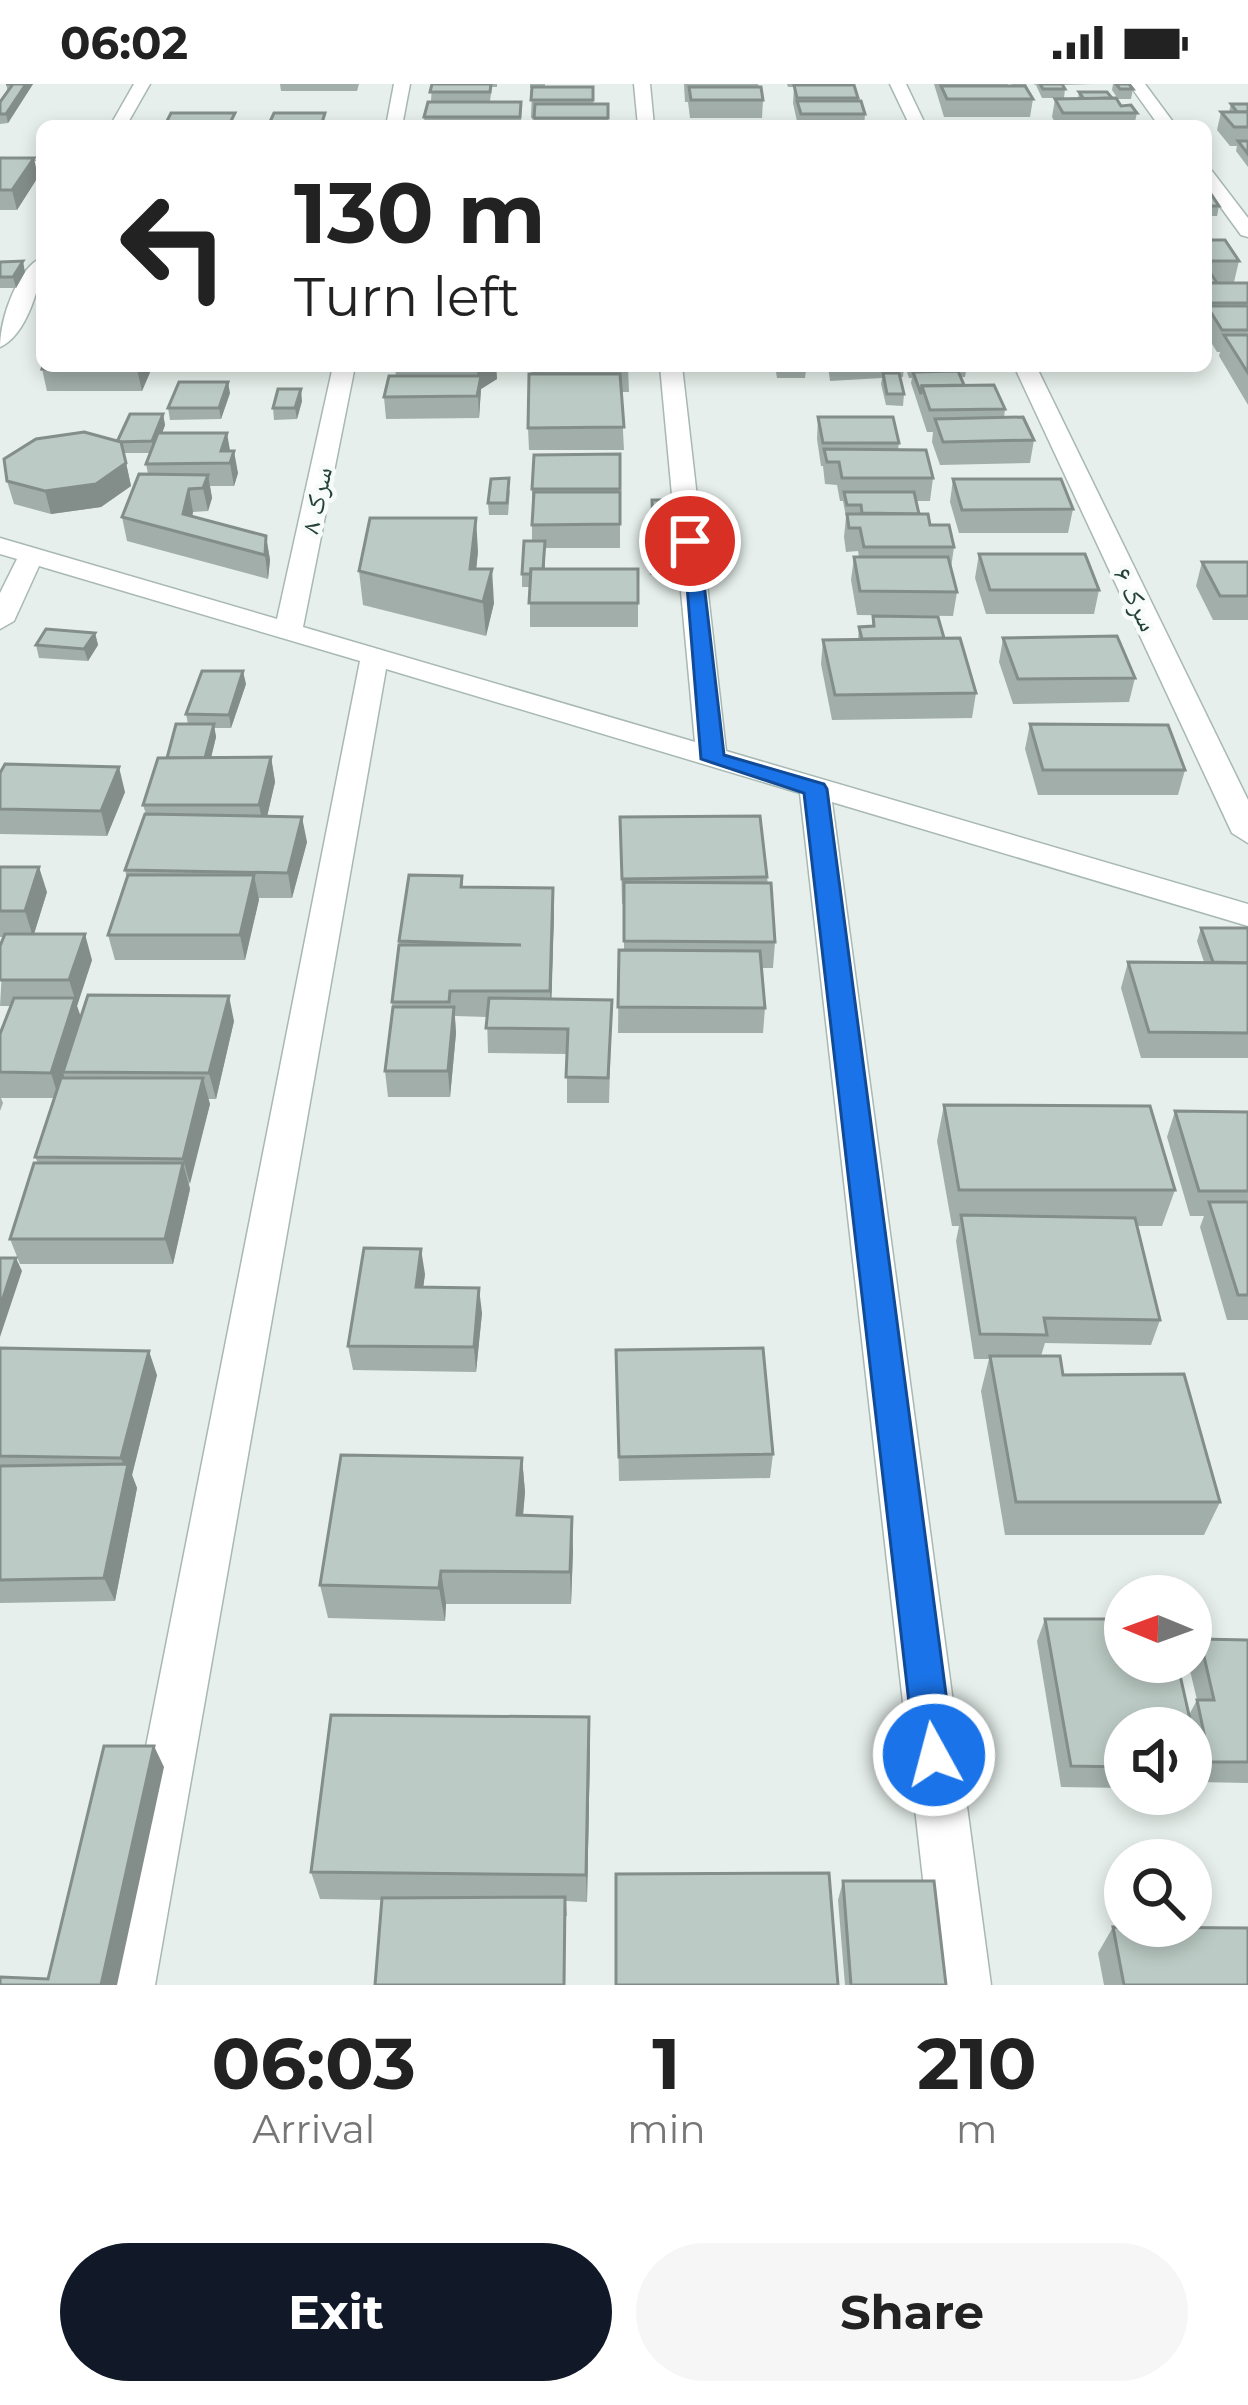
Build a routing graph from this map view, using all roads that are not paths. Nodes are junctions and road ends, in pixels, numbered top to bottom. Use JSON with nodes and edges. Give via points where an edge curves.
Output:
{"nodes":[{"id":1,"x":142,"y":84,"type":"edge"},
{"id":2,"x":402,"y":84,"type":"edge"},
{"id":3,"x":642,"y":84,"type":"edge"},
{"id":4,"x":898,"y":84,"type":"edge"},
{"id":5,"x":1136,"y":84,"type":"edge"},
{"id":6,"x":121,"y":120,"type":"edge"},
{"id":7,"x":395,"y":120,"type":"edge"},
{"id":8,"x":645,"y":120,"type":"edge"},
{"id":9,"x":915,"y":120,"type":"edge"},
{"id":10,"x":1163,"y":120,"type":"edge"},
{"id":11,"x":0,"y":166,"type":"edge"},
{"id":12,"x":36,"y":166,"type":"edge"},
{"id":13,"x":1212,"y":184,"type":"edge"},
{"id":14,"x":1248,"y":231,"type":"edge"},
{"id":15,"x":36,"y":274,"type":"edge"},
{"id":16,"x":0,"y":340,"type":"edge"},
{"id":17,"x":343,"y":372,"type":"edge"},
{"id":18,"x":672,"y":372,"type":"edge"},
{"id":19,"x":1028,"y":372,"type":"edge"},
{"id":20,"x":0,"y":546,"type":"edge"},
{"id":21,"x":32,"y":554,"type":"junction"},
{"id":22,"x":0,"y":621,"type":"edge"},
{"id":23,"x":288,"y":634,"type":"junction"},
{"id":24,"x":374,"y":660,"type":"junction"},
{"id":25,"x":712,"y":759,"type":"junction"},
{"id":26,"x":815,"y":789,"type":"junction"},
{"id":27,"x":1248,"y":832,"type":"edge"},
{"id":28,"x":1248,"y":915,"type":"edge"},
{"id":29,"x":127,"y":1985,"type":"edge"},
{"id":30,"x":963,"y":1985,"type":"edge"}],
"edges":[{"from":1,"to":6,"type":"street"},
{"from":2,"to":7,"type":"street"},
{"from":3,"to":8,"type":"street"},
{"from":4,"to":9,"type":"street"},
{"from":5,"to":10,"type":"street"},
{"from":11,"to":12,"type":"street"},
{"from":13,"to":14,"type":"street"},
{"from":15,"to":16,"type":"street"},
{"from":17,"to":23,"type":"street","name":"سرک ۸"},
{"from":18,"to":25,"type":"street"},
{"from":19,"to":27,"type":"street","name":"سرک ۶"},
{"from":20,"to":21,"type":"street"},
{"from":21,"to":22,"type":"street"},
{"from":21,"to":23,"type":"street"},
{"from":23,"to":24,"type":"street"},
{"from":24,"to":25,"type":"street"},
{"from":24,"to":29,"type":"street"},
{"from":25,"to":26,"type":"street"},
{"from":26,"to":28,"type":"street"},
{"from":26,"to":30,"type":"street"}]}
